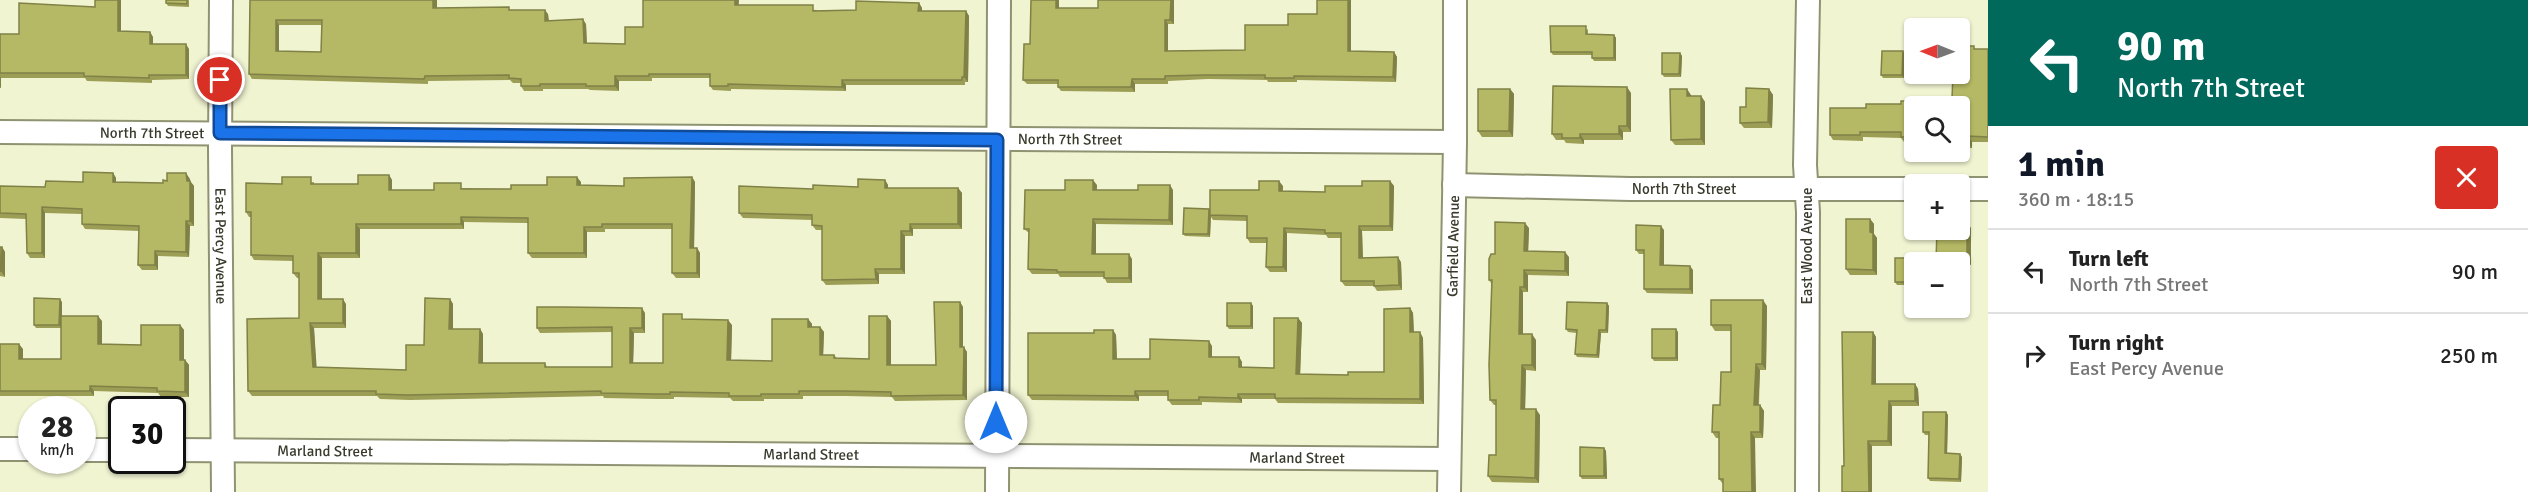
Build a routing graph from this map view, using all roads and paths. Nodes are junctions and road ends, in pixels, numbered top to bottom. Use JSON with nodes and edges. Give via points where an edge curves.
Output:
{"nodes":[{"id":1,"x":221,"y":0,"type":"edge"},
{"id":2,"x":999,"y":0,"type":"edge"},
{"id":3,"x":1455,"y":0,"type":"edge"},
{"id":4,"x":1808,"y":0,"type":"edge"},
{"id":5,"x":0,"y":132,"type":"edge"},
{"id":6,"x":220,"y":133,"type":"junction"},
{"id":7,"x":997,"y":140,"type":"junction"},
{"id":8,"x":1455,"y":142,"type":"junction"},
{"id":9,"x":1454,"y":184,"type":"junction"},
{"id":10,"x":1808,"y":188,"type":"junction"},
{"id":11,"x":1904,"y":189,"type":"edge"},
{"id":12,"x":1970,"y":189,"type":"edge"},
{"id":13,"x":1988,"y":189,"type":"edge"},
{"id":14,"x":0,"y":449,"type":"edge"},
{"id":15,"x":18,"y":449,"type":"edge"},
{"id":16,"x":186,"y":450,"type":"edge"},
{"id":17,"x":224,"y":451,"type":"junction"},
{"id":18,"x":997,"y":456,"type":"junction"},
{"id":19,"x":1449,"y":459,"type":"junction"},
{"id":20,"x":224,"y":492,"type":"edge"},
{"id":21,"x":997,"y":492,"type":"edge"},
{"id":22,"x":1449,"y":492,"type":"edge"},
{"id":23,"x":1807,"y":492,"type":"edge"}],
"edges":[{"from":1,"to":6,"type":"street","name":"East Percy Avenue"},
{"from":2,"to":7,"type":"street"},
{"from":3,"to":8,"type":"street","name":"Garfield Avenue"},
{"from":4,"to":10,"type":"street","name":"East Wood Avenue"},
{"from":5,"to":6,"type":"street","name":"North 7th Street"},
{"from":6,"to":7,"type":"street","name":"North 7th Street"},
{"from":6,"to":17,"type":"street","name":"East Percy Avenue"},
{"from":7,"to":8,"type":"street","name":"North 7th Street"},
{"from":7,"to":18,"type":"street"},
{"from":8,"to":9,"type":"street","name":"Garfield Avenue"},
{"from":9,"to":10,"type":"street","name":"North 7th Street","via":[[1630,189]]},
{"from":9,"to":19,"type":"street","name":"Garfield Avenue"},
{"from":10,"to":11,"type":"street","name":"North 7th Street"},
{"from":10,"to":23,"type":"street","name":"East Wood Avenue"},
{"from":12,"to":13,"type":"street"},
{"from":14,"to":15,"type":"street"},
{"from":16,"to":17,"type":"street","name":"Marland Street"},
{"from":17,"to":18,"type":"street","name":"Marland Street"},
{"from":17,"to":20,"type":"street","name":"East Percy Avenue"},
{"from":18,"to":19,"type":"street","name":"Marland Street"},
{"from":18,"to":21,"type":"street"},
{"from":19,"to":22,"type":"street","name":"Garfield Avenue"}]}
